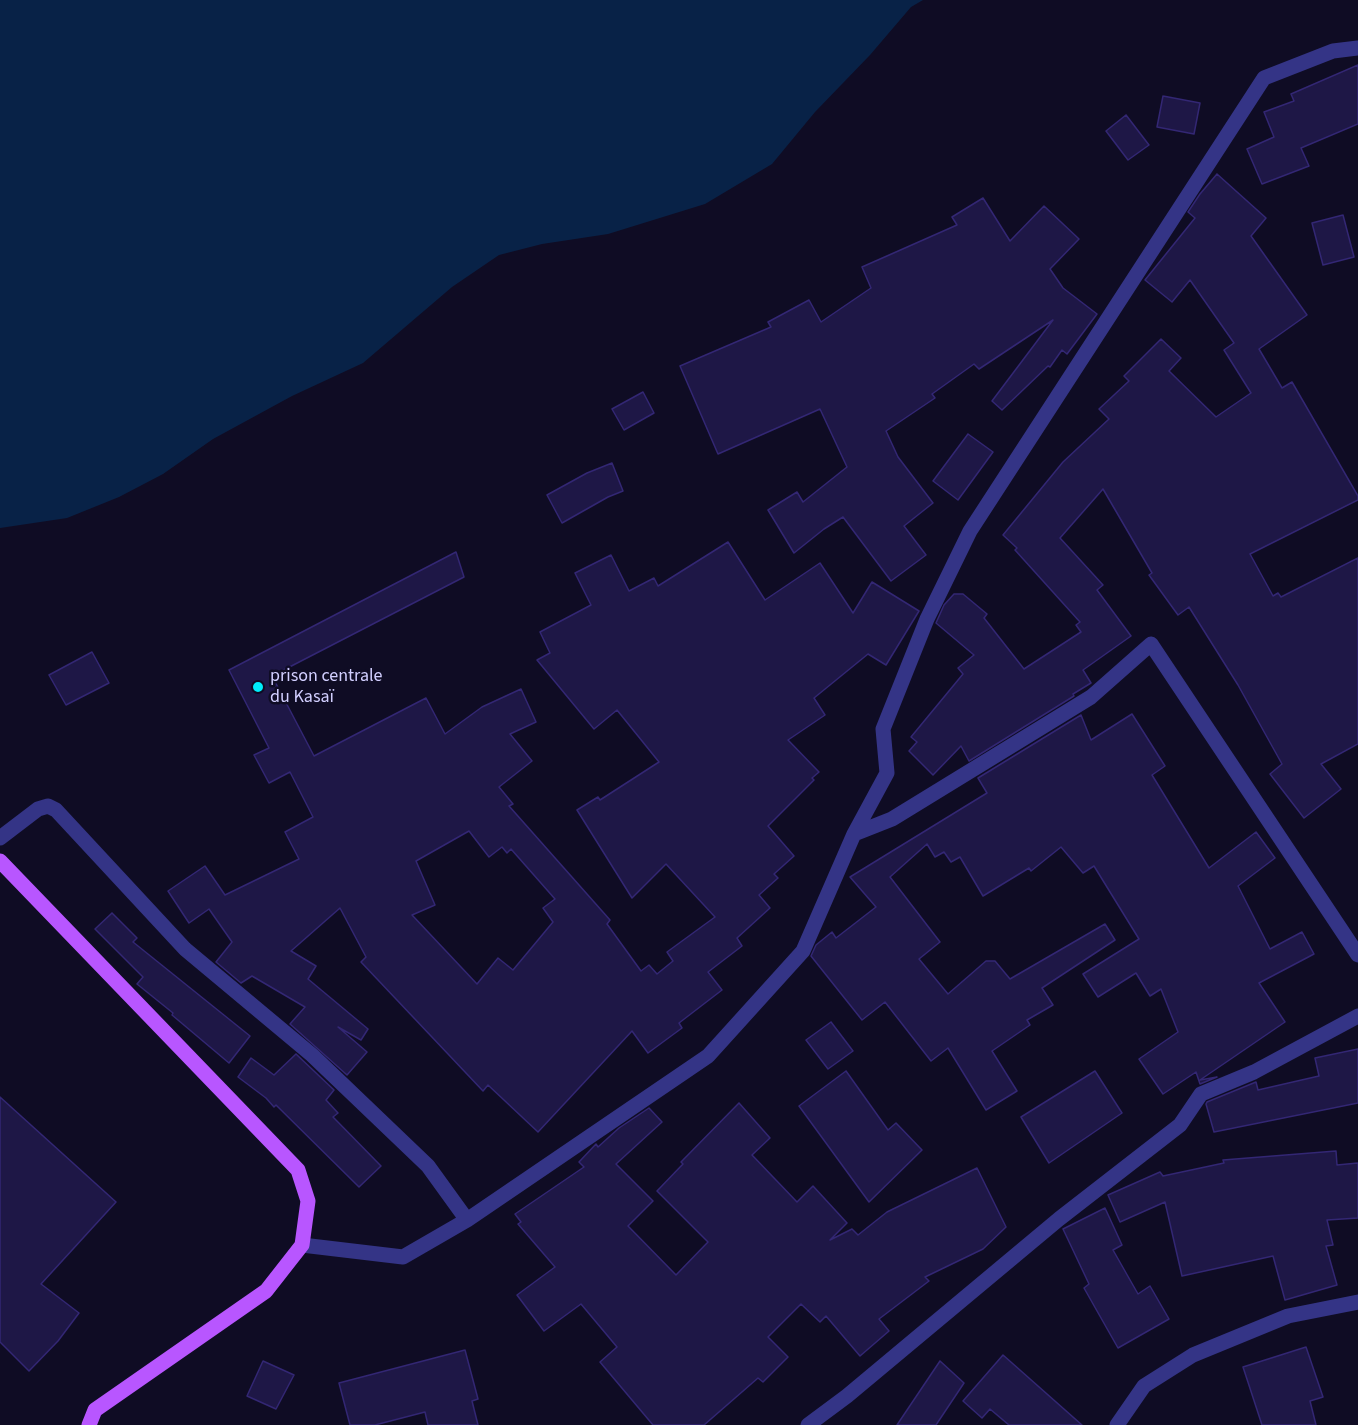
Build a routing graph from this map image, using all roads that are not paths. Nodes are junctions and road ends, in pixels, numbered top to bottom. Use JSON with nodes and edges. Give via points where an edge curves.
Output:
{"nodes":[{"id":1,"x":1358,"y":48,"type":"edge"},
{"id":2,"x":854,"y":834,"type":"junction"},
{"id":3,"x":0,"y":838,"type":"edge"},
{"id":4,"x":0,"y":861,"type":"edge"},
{"id":5,"x":1358,"y":955,"type":"edge"},
{"id":6,"x":1358,"y":1016,"type":"edge"},
{"id":7,"x":467,"y":1220,"type":"junction"},
{"id":8,"x":302,"y":1245,"type":"junction"},
{"id":9,"x":1358,"y":1302,"type":"edge"},
{"id":10,"x":89,"y":1425,"type":"edge"},
{"id":11,"x":808,"y":1425,"type":"edge"},
{"id":12,"x":1117,"y":1425,"type":"edge"}],
"edges":[{"from":1,"to":2,"type":"street","via":[[1333,51],[1264,78],[976,521],[927,619],[883,729],[887,773]]},
{"from":2,"to":5,"type":"street","via":[[892,819],[1092,697],[1151,644]]},
{"from":2,"to":7,"type":"street","via":[[803,951],[708,1056]]},
{"from":3,"to":7,"type":"street","via":[[38,809],[48,806],[56,810],[185,949],[312,1055],[428,1166]]},
{"from":4,"to":8,"type":"main road","via":[[298,1170],[308,1201]]},
{"from":6,"to":11,"type":"street","via":[[1254,1072],[1201,1094],[1180,1125]]},
{"from":7,"to":8,"type":"street","via":[[403,1257]]},
{"from":8,"to":10,"type":"main road","via":[[266,1291],[95,1410]]},
{"from":9,"to":12,"type":"street","via":[[1288,1316],[1193,1355],[1144,1386]]}]}
